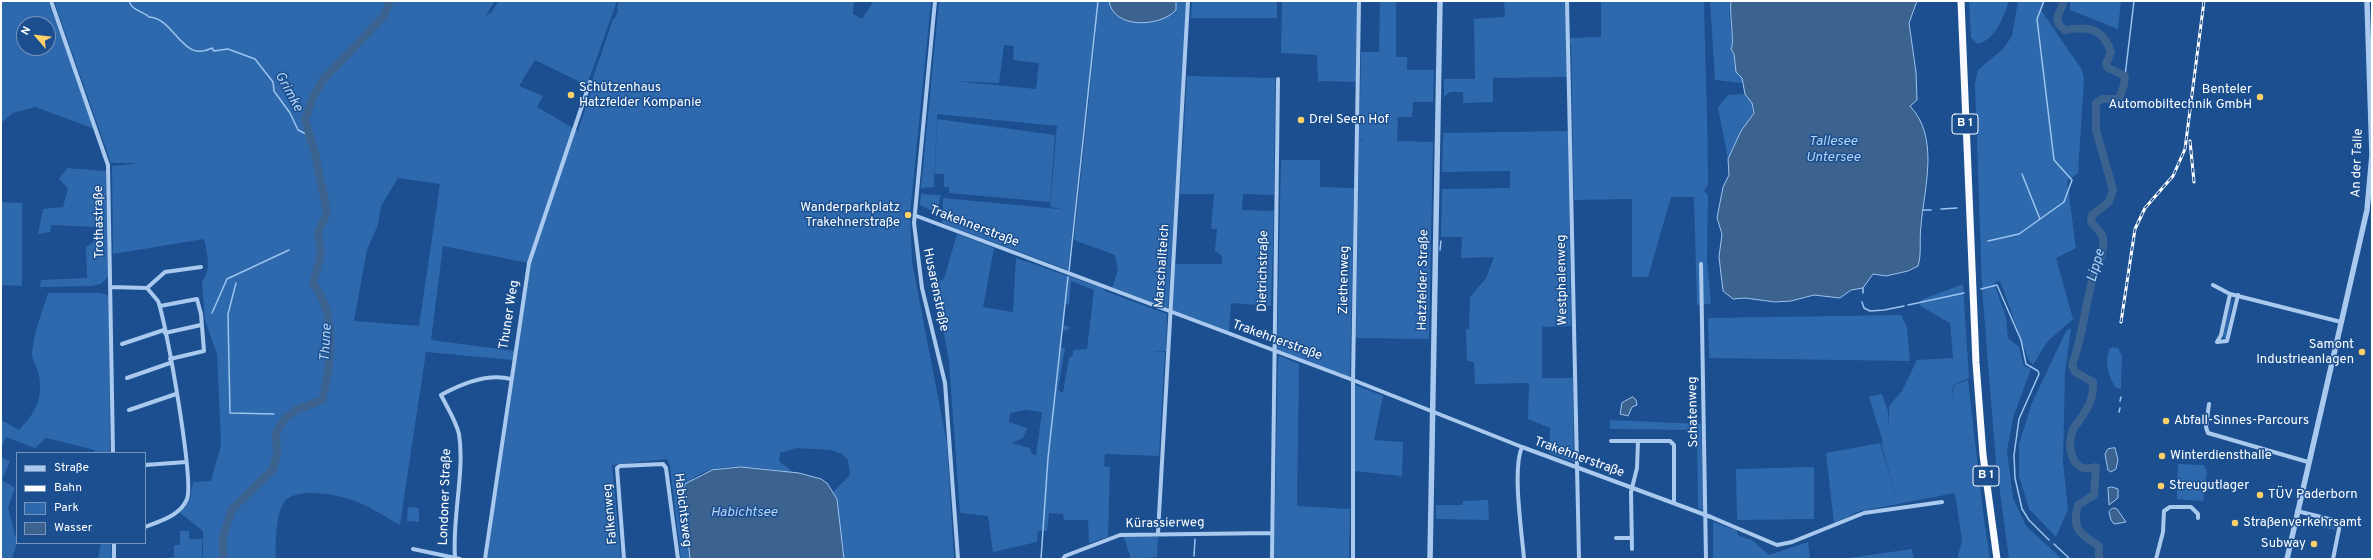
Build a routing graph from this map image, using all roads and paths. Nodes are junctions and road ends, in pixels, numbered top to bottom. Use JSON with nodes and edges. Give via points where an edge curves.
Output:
{"nodes":[{"id":1,"x":51,"y":1,"type":"edge"},
{"id":2,"x":935,"y":1,"type":"edge"},
{"id":3,"x":1188,"y":1,"type":"edge"},
{"id":4,"x":1360,"y":1,"type":"edge"},
{"id":5,"x":1440,"y":1,"type":"edge"},
{"id":6,"x":1567,"y":1,"type":"edge"},
{"id":7,"x":1961,"y":1,"type":"edge"},
{"id":8,"x":2367,"y":1,"type":"edge"},
{"id":9,"x":1278,"y":79,"type":"dead end"},
{"id":10,"x":590,"y":82,"type":"dead end"},
{"id":11,"x":2372,"y":155,"type":"edge"},
{"id":12,"x":914,"y":215,"type":"junction"},
{"id":13,"x":1701,"y":264,"type":"dead end"},
{"id":14,"x":201,"y":267,"type":"dead end"},
{"id":15,"x":2213,"y":285,"type":"dead end"},
{"id":16,"x":111,"y":287,"type":"junction"},
{"id":17,"x":147,"y":288,"type":"junction"},
{"id":18,"x":2230,"y":294,"type":"junction"},
{"id":19,"x":2238,"y":295,"type":"junction"},
{"id":20,"x":160,"y":306,"type":"junction"},
{"id":21,"x":1170,"y":312,"type":"junction"},
{"id":22,"x":2341,"y":322,"type":"junction"},
{"id":23,"x":201,"y":325,"type":"junction"},
{"id":24,"x":165,"y":331,"type":"junction"},
{"id":25,"x":122,"y":344,"type":"dead end"},
{"id":26,"x":1273,"y":351,"type":"junction"},
{"id":27,"x":170,"y":361,"type":"junction"},
{"id":28,"x":127,"y":378,"type":"dead end"},
{"id":29,"x":511,"y":379,"type":"junction"},
{"id":30,"x":1353,"y":380,"type":"junction"},
{"id":31,"x":176,"y":394,"type":"junction"},
{"id":32,"x":2209,"y":404,"type":"dead end"},
{"id":33,"x":129,"y":410,"type":"dead end"},
{"id":34,"x":1432,"y":412,"type":"junction"},
{"id":35,"x":1611,"y":441,"type":"dead end"},
{"id":36,"x":1638,"y":441,"type":"junction"},
{"id":37,"x":1522,"y":447,"type":"junction"},
{"id":38,"x":113,"y":452,"type":"edge"},
{"id":39,"x":186,"y":462,"type":"junction"},
{"id":40,"x":2308,"y":462,"type":"junction"},
{"id":41,"x":146,"y":466,"type":"edge"},
{"id":42,"x":1577,"y":467,"type":"junction"},
{"id":43,"x":617,"y":468,"type":"joint"},
{"id":44,"x":1632,"y":488,"type":"junction"},
{"id":45,"x":1942,"y":502,"type":"dead end"},
{"id":46,"x":1674,"y":503,"type":"junction"},
{"id":47,"x":2296,"y":511,"type":"junction"},
{"id":48,"x":1706,"y":515,"type":"junction"},
{"id":49,"x":2198,"y":518,"type":"dead end"},
{"id":50,"x":146,"y":527,"type":"edge"},
{"id":51,"x":1158,"y":533,"type":"junction"},
{"id":52,"x":1272,"y":533,"type":"junction"},
{"id":53,"x":1616,"y":538,"type":"dead end"},
{"id":54,"x":1631,"y":538,"type":"junction"},
{"id":55,"x":114,"y":544,"type":"edge"},
{"id":56,"x":413,"y":549,"type":"dead end"},
{"id":57,"x":1632,"y":549,"type":"dead end"},
{"id":58,"x":454,"y":557,"type":"junction"},
{"id":59,"x":114,"y":559,"type":"edge"},
{"id":60,"x":460,"y":559,"type":"edge"},
{"id":61,"x":485,"y":559,"type":"edge"},
{"id":62,"x":624,"y":559,"type":"edge"},
{"id":63,"x":678,"y":559,"type":"edge"},
{"id":64,"x":958,"y":559,"type":"edge"},
{"id":65,"x":1063,"y":559,"type":"edge"},
{"id":66,"x":1272,"y":559,"type":"edge"},
{"id":67,"x":1353,"y":559,"type":"edge"},
{"id":68,"x":1430,"y":559,"type":"edge"},
{"id":69,"x":1524,"y":559,"type":"edge"},
{"id":70,"x":1579,"y":559,"type":"edge"},
{"id":71,"x":1706,"y":559,"type":"edge"},
{"id":72,"x":1997,"y":559,"type":"edge"},
{"id":73,"x":2156,"y":559,"type":"edge"},
{"id":74,"x":2287,"y":559,"type":"edge"},
{"id":75,"x":2333,"y":559,"type":"edge"}],
"edges":[{"from":1,"to":16,"type":"street","name":"Trothastraße","via":[[108,165]]},
{"from":2,"to":12,"type":"street","name":"Husarenstraße"},
{"from":3,"to":21,"type":"street","name":"Marschallteich"},
{"from":4,"to":30,"type":"street","name":"Ziethenweg"},
{"from":5,"to":34,"type":"street","name":"Hatzfelder Straße"},
{"from":6,"to":42,"type":"street","name":"Westphalenweg"},
{"from":7,"to":72,"type":"highway","number":"B 1","via":[[1976,363]]},
{"from":8,"to":11,"type":"street","name":"An der Talle"},
{"from":9,"to":26,"type":"street","name":"Dietrichstraße"},
{"from":10,"to":29,"type":"street","name":"Thuner Weg","via":[[529,263]]},
{"from":11,"to":22,"type":"street","name":"An der Talle","via":[[2364,230]]},
{"from":12,"to":21,"type":"street","name":"Trakehnerstraße"},
{"from":12,"to":64,"type":"street","name":"Husarenstraße","via":[[917,261],[945,383]]},
{"from":13,"to":48,"type":"street","name":"Schatenweg"},
{"from":14,"to":17,"type":"street","via":[[165,272]]},
{"from":15,"to":18,"type":"street"},
{"from":16,"to":17,"type":"street"},
{"from":16,"to":38,"type":"street","name":"Trothastraße"},
{"from":17,"to":20,"type":"street"},
{"from":18,"to":19,"type":"street"},
{"from":18,"to":19,"type":"street","via":[[2219,342],[2227,341]]},
{"from":19,"to":22,"type":"street"},
{"from":20,"to":23,"type":"street","via":[[197,299]]},
{"from":20,"to":24,"type":"street"},
{"from":21,"to":26,"type":"street","name":"Trakehnerstraße"},
{"from":21,"to":51,"type":"street","name":"Marschallteich"},
{"from":22,"to":40,"type":"street","name":"An der Talle"},
{"from":23,"to":24,"type":"street"},
{"from":23,"to":27,"type":"street","via":[[204,351]]},
{"from":24,"to":25,"type":"street"},
{"from":24,"to":27,"type":"street"},
{"from":26,"to":30,"type":"street","name":"Trakehnerstraße"},
{"from":26,"to":52,"type":"street","name":"Dietrichstraße"},
{"from":27,"to":28,"type":"street"},
{"from":27,"to":31,"type":"street"},
{"from":29,"to":58,"type":"street","name":"Londoner Straße","via":[[503,377],[467,382],[441,395],[458,434]]},
{"from":29,"to":61,"type":"street","name":"Thuner Weg"},
{"from":30,"to":34,"type":"street","name":"Trakehnerstraße"},
{"from":30,"to":67,"type":"street","name":"Ziethenweg"},
{"from":31,"to":33,"type":"street"},
{"from":31,"to":39,"type":"street"},
{"from":32,"to":40,"type":"street","via":[[2206,427],[2208,433]]},
{"from":34,"to":37,"type":"street","name":"Trakehnerstraße"},
{"from":34,"to":68,"type":"street","name":"Hatzfelder Straße"},
{"from":35,"to":36,"type":"street"},
{"from":36,"to":44,"type":"street","via":[[1637,468]]},
{"from":36,"to":46,"type":"street","via":[[1670,441],[1674,445]]},
{"from":37,"to":42,"type":"street","name":"Trakehnerstraße"},
{"from":37,"to":69,"type":"street","via":[[1518,456]]},
{"from":39,"to":41,"type":"street"},
{"from":39,"to":50,"type":"street","via":[[189,487],[183,507],[166,519]]},
{"from":40,"to":47,"type":"street","name":"An der Talle"},
{"from":42,"to":44,"type":"street","name":"Trakehnerstraße"},
{"from":42,"to":70,"type":"street","name":"Westphalenweg"},
{"from":43,"to":62,"type":"street","name":"Falkenweg"},
{"from":43,"to":63,"type":"street","name":"Habichtsweg","via":[[663,464],[666,468]]},
{"from":44,"to":46,"type":"street","name":"Trakehnerstraße"},
{"from":44,"to":54,"type":"street","name":"Trakehnerstraße"},
{"from":45,"to":48,"type":"street","name":"Trakehnerstraße","via":[[1864,514],[1792,542],[1777,545]]},
{"from":46,"to":48,"type":"street","name":"Trakehnerstraße"},
{"from":47,"to":74,"type":"street","name":"An der Talle"},
{"from":47,"to":75,"type":"street","via":[[2337,521],[2340,524]]},
{"from":48,"to":71,"type":"street","name":"Schatenweg"},
{"from":49,"to":73,"type":"street","via":[[2198,514],[2191,507],[2170,507],[2164,511],[2162,537]]},
{"from":51,"to":52,"type":"street","name":"Kürassierweg"},
{"from":51,"to":65,"type":"street","name":"Kürassierweg","via":[[1120,535]]},
{"from":52,"to":66,"type":"street","name":"Dietrichstraße"},
{"from":53,"to":54,"type":"street"},
{"from":54,"to":57,"type":"street","name":"Trakehnerstraße"},
{"from":55,"to":59,"type":"street"},
{"from":56,"to":58,"type":"street","name":"Londoner Straße"},
{"from":58,"to":60,"type":"street","name":"Londoner Straße"}]}
